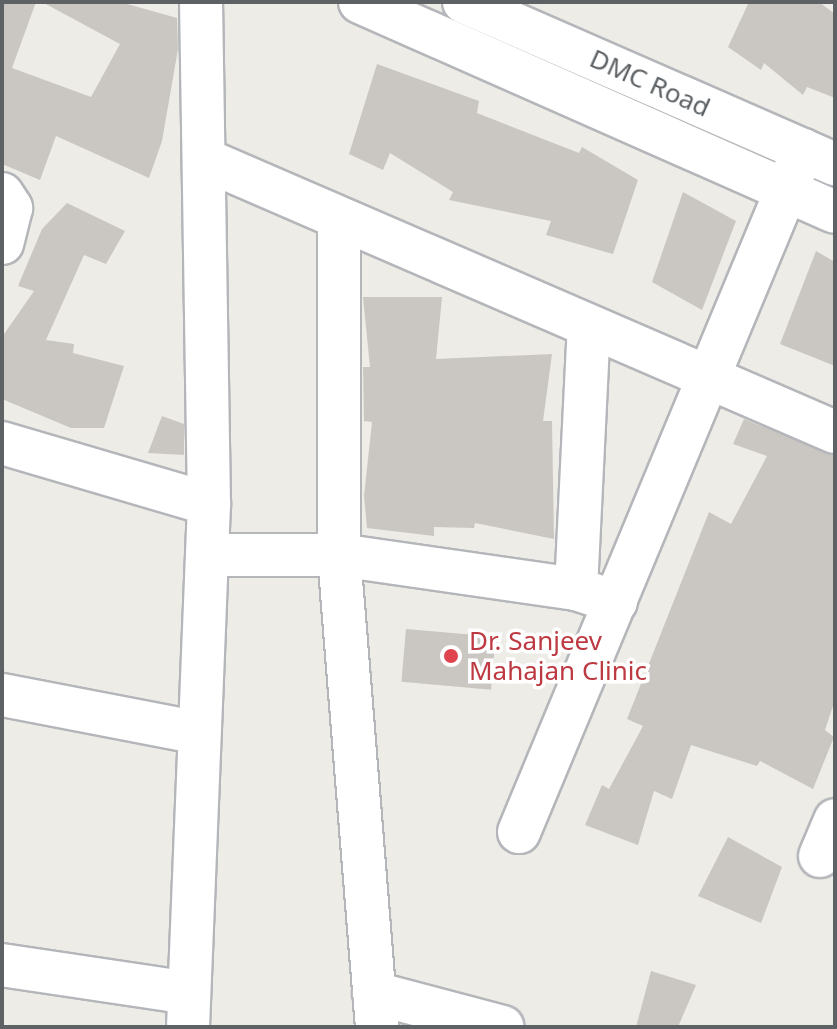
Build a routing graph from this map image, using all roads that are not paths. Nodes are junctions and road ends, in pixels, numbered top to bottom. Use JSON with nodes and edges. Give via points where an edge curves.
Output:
{"nodes":[{"id":1,"x":201,"y":2,"type":"edge"},
{"id":2,"x":360,"y":2,"type":"edge"},
{"id":3,"x":464,"y":2,"type":"edge"},
{"id":4,"x":819,"y":157,"type":"edge"},
{"id":5,"x":206,"y":160,"type":"junction"},
{"id":6,"x":786,"y":190,"type":"junction"},
{"id":7,"x":2,"y":194,"type":"edge"},
{"id":8,"x":835,"y":212,"type":"edge"},
{"id":9,"x":339,"y":219,"type":"junction"},
{"id":10,"x":2,"y":243,"type":"edge"},
{"id":11,"x":589,"y":327,"type":"junction"},
{"id":12,"x":710,"y":379,"type":"junction"},
{"id":13,"x":835,"y":432,"type":"edge"},
{"id":14,"x":2,"y":443,"type":"edge"},
{"id":15,"x":209,"y":504,"type":"junction"},
{"id":16,"x":207,"y":555,"type":"junction"},
{"id":17,"x":339,"y":555,"type":"junction"},
{"id":18,"x":576,"y":589,"type":"junction"},
{"id":19,"x":616,"y":602,"type":"junction"},
{"id":20,"x":2,"y":695,"type":"edge"},
{"id":21,"x":199,"y":733,"type":"junction"},
{"id":22,"x":519,"y":832,"type":"dead end"},
{"id":23,"x":2,"y":965,"type":"edge"},
{"id":24,"x":188,"y":1010,"type":"edge"},
{"id":25,"x":375,"y":1010,"type":"edge"},
{"id":26,"x":503,"y":1027,"type":"edge"}],
"edges":[{"from":1,"to":5,"type":"street"},
{"from":2,"to":6,"type":"street"},
{"from":3,"to":4,"type":"street","name":"DMC Road"},
{"from":4,"to":6,"type":"street"},
{"from":5,"to":9,"type":"street"},
{"from":5,"to":15,"type":"street"},
{"from":6,"to":8,"type":"street"},
{"from":6,"to":12,"type":"street"},
{"from":7,"to":10,"type":"street","via":[[11,208]]},
{"from":9,"to":11,"type":"street"},
{"from":9,"to":17,"type":"street"},
{"from":11,"to":12,"type":"street"},
{"from":11,"to":18,"type":"street"},
{"from":12,"to":13,"type":"street"},
{"from":12,"to":19,"type":"street"},
{"from":14,"to":15,"type":"street"},
{"from":15,"to":16,"type":"street"},
{"from":16,"to":17,"type":"street"},
{"from":16,"to":21,"type":"street"},
{"from":17,"to":18,"type":"street"},
{"from":17,"to":25,"type":"street"},
{"from":18,"to":19,"type":"street"},
{"from":19,"to":22,"type":"street"},
{"from":20,"to":21,"type":"street"},
{"from":21,"to":24,"type":"street"},
{"from":23,"to":24,"type":"street"},
{"from":25,"to":26,"type":"street"}]}
